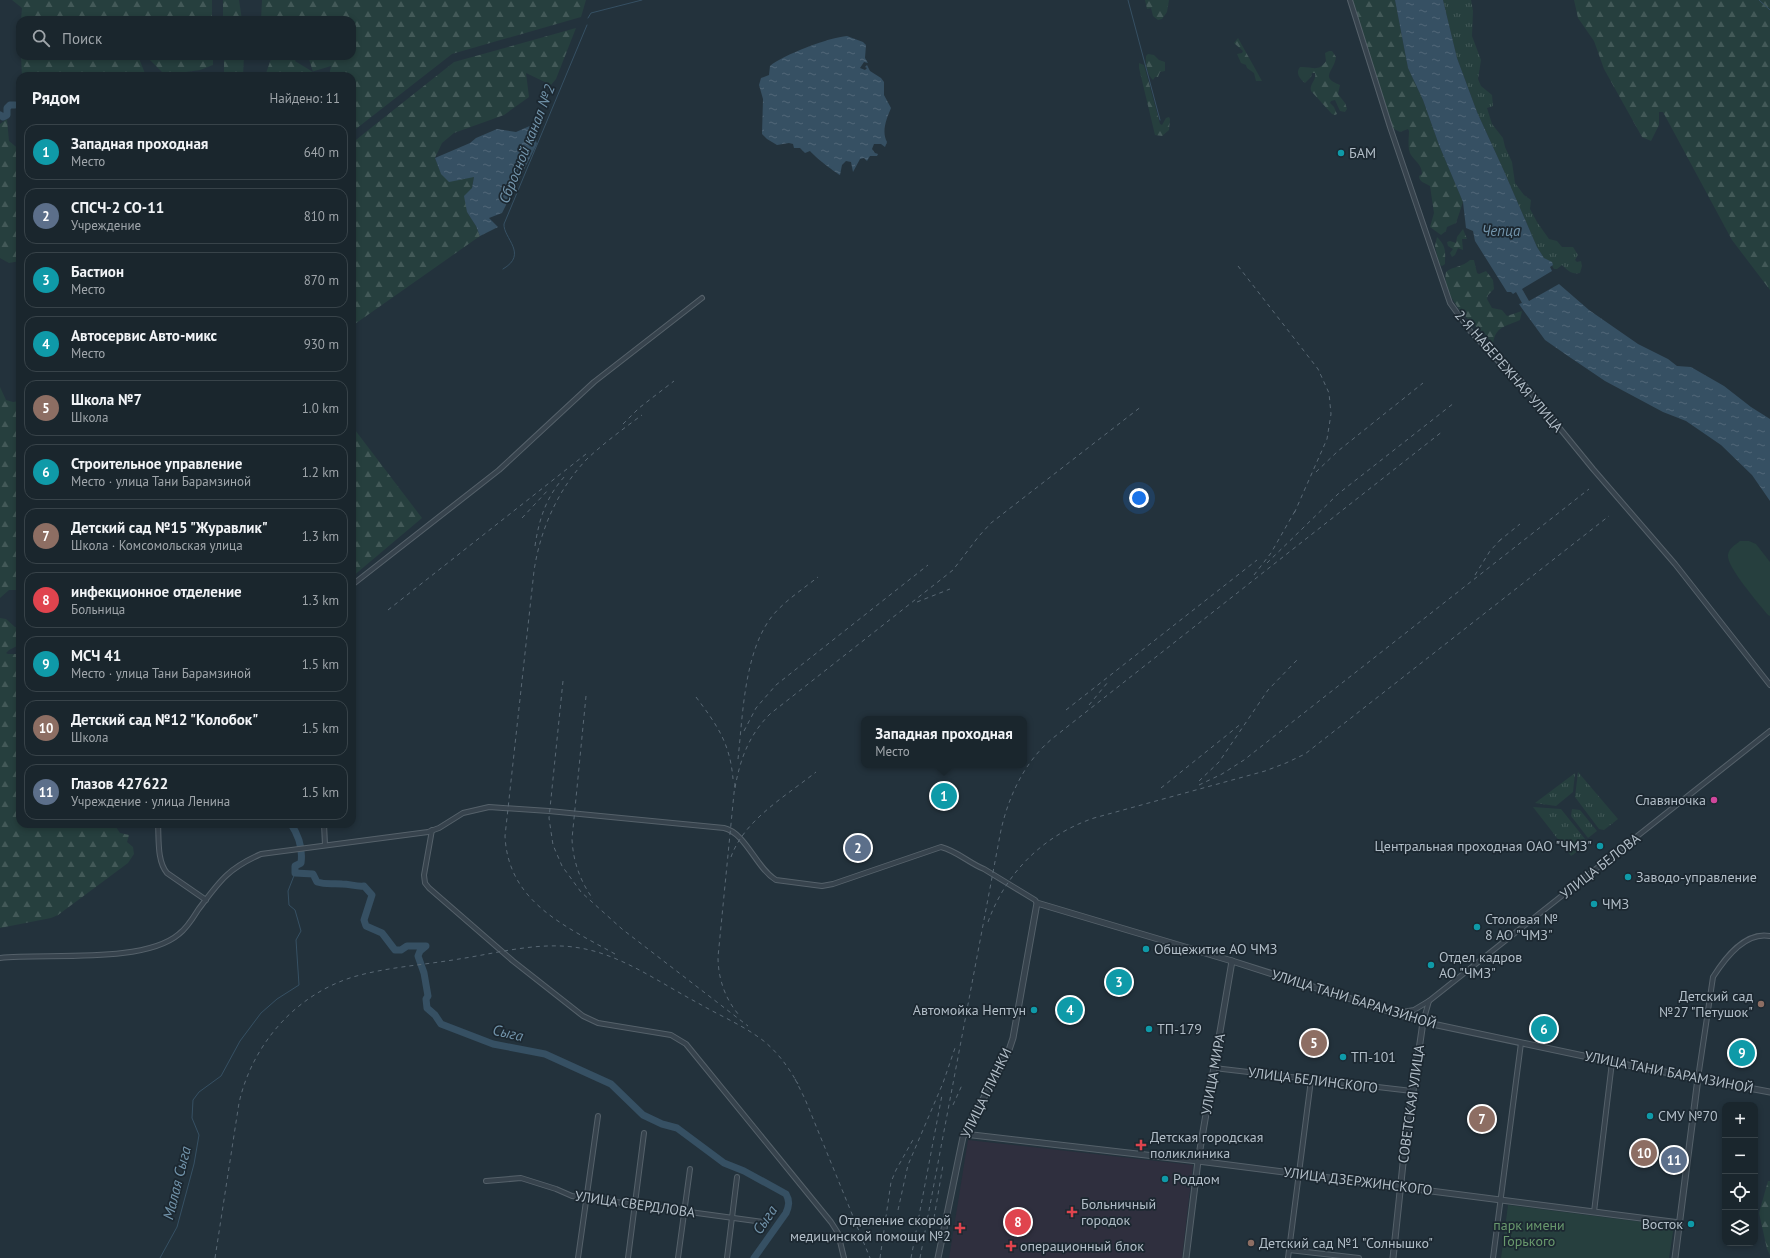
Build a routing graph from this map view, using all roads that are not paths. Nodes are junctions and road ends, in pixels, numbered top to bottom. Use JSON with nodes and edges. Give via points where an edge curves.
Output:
{"nodes":[{"id":1,"x":1350,"y":0,"type":"edge"},
{"id":2,"x":702,"y":298,"type":"dead end"},
{"id":3,"x":356,"y":581,"type":"edge"},
{"id":4,"x":1770,"y":685,"type":"edge"},
{"id":5,"x":1770,"y":731,"type":"edge"},
{"id":6,"x":158,"y":828,"type":"edge"},
{"id":7,"x":324,"y":828,"type":"edge"},
{"id":8,"x":432,"y":830,"type":"junction"},
{"id":9,"x":326,"y":845,"type":"junction"},
{"id":10,"x":206,"y":900,"type":"junction"},
{"id":11,"x":1037,"y":903,"type":"junction"},
{"id":12,"x":1770,"y":936,"type":"edge"},
{"id":13,"x":0,"y":958,"type":"edge"},
{"id":14,"x":1232,"y":961,"type":"junction"},
{"id":15,"x":1429,"y":1001,"type":"junction"},
{"id":16,"x":1394,"y":1014,"type":"junction"},
{"id":17,"x":1422,"y":1022,"type":"junction"},
{"id":18,"x":1521,"y":1043,"type":"junction"},
{"id":19,"x":1612,"y":1062,"type":"junction"},
{"id":20,"x":1214,"y":1068,"type":"junction"},
{"id":21,"x":1698,"y":1078,"type":"junction"},
{"id":22,"x":1311,"y":1080,"type":"junction"},
{"id":23,"x":1412,"y":1091,"type":"junction"},
{"id":24,"x":1770,"y":1092,"type":"edge"},
{"id":25,"x":598,"y":1116,"type":"dead end"},
{"id":26,"x":644,"y":1133,"type":"dead end"},
{"id":27,"x":964,"y":1134,"type":"junction"},
{"id":28,"x":1198,"y":1161,"type":"junction"},
{"id":29,"x":690,"y":1169,"type":"dead end"},
{"id":30,"x":1300,"y":1174,"type":"junction"},
{"id":31,"x":737,"y":1177,"type":"dead end"},
{"id":32,"x":486,"y":1181,"type":"dead end"},
{"id":33,"x":1400,"y":1187,"type":"junction"},
{"id":34,"x":588,"y":1199,"type":"junction"},
{"id":35,"x":1501,"y":1200,"type":"junction"},
{"id":36,"x":634,"y":1204,"type":"junction"},
{"id":37,"x":684,"y":1211,"type":"junction"},
{"id":38,"x":1594,"y":1212,"type":"junction"},
{"id":39,"x":732,"y":1217,"type":"junction"},
{"id":40,"x":763,"y":1222,"type":"dead end"},
{"id":41,"x":1680,"y":1223,"type":"junction"},
{"id":42,"x":1289,"y":1250,"type":"junction"},
{"id":43,"x":578,"y":1258,"type":"edge"},
{"id":44,"x":628,"y":1258,"type":"edge"},
{"id":45,"x":678,"y":1258,"type":"edge"},
{"id":46,"x":727,"y":1258,"type":"edge"},
{"id":47,"x":844,"y":1258,"type":"edge"},
{"id":48,"x":938,"y":1258,"type":"edge"},
{"id":49,"x":1186,"y":1258,"type":"edge"},
{"id":50,"x":1288,"y":1258,"type":"edge"},
{"id":51,"x":1359,"y":1258,"type":"edge"},
{"id":52,"x":1393,"y":1258,"type":"edge"},
{"id":53,"x":1493,"y":1258,"type":"edge"},
{"id":54,"x":1675,"y":1258,"type":"edge"}],
"edges":[{"from":1,"to":4,"type":"street","name":"2-Я НАБЕРЕЖНАЯ УЛИЦА","via":[[1450,303],[1471,332],[1522,382],[1675,564]]},
{"from":2,"to":3,"type":"street","via":[[594,382],[499,470]]},
{"from":5,"to":15,"type":"street","name":"УЛИЦА БЕЛОВА"},
{"from":6,"to":10,"type":"street","via":[[164,869]]},
{"from":7,"to":9,"type":"street"},
{"from":8,"to":9,"type":"street"},
{"from":8,"to":11,"type":"street","via":[[463,813],[489,807],[724,828],[737,835],[764,871],[776,880],[822,886],[941,847],[975,866],[984,868]]},
{"from":8,"to":47,"type":"street","via":[[424,875],[429,888],[513,961],[583,1016],[598,1023],[671,1035],[686,1044],[832,1222],[838,1233]]},
{"from":9,"to":10,"type":"street","via":[[261,854],[243,862],[224,876]]},
{"from":10,"to":13,"type":"street","via":[[180,934],[168,943],[148,949],[84,956]]},
{"from":11,"to":14,"type":"street","name":"УЛИЦА ТАНИ БАРАМЗИНОЙ"},
{"from":11,"to":27,"type":"street","name":"УЛИЦА ГЛИНКИ","via":[[1011,1044]]},
{"from":12,"to":21,"type":"street","via":[[1763,934],[1750,938],[1721,964],[1713,977]]},
{"from":14,"to":16,"type":"street","name":"УЛИЦА ТАНИ БАРАМЗИНОЙ"},
{"from":14,"to":20,"type":"street","name":"УЛИЦА МИРА"},
{"from":15,"to":16,"type":"street","name":"УЛИЦА БЕЛОВА","via":[[1414,1010]]},
{"from":15,"to":17,"type":"street"},
{"from":16,"to":17,"type":"street","name":"УЛИЦА ТАНИ БАРАМЗИНОЙ"},
{"from":17,"to":18,"type":"street","name":"УЛИЦА ТАНИ БАРАМЗИНОЙ"},
{"from":17,"to":23,"type":"street","name":"СОВЕТСКАЯ УЛИЦА"},
{"from":18,"to":19,"type":"street","name":"УЛИЦА ТАНИ БАРАМЗИНОЙ"},
{"from":18,"to":35,"type":"street"},
{"from":19,"to":21,"type":"street","name":"УЛИЦА ТАНИ БАРАМЗИНОЙ"},
{"from":19,"to":38,"type":"street"},
{"from":20,"to":22,"type":"street","name":"УЛИЦА БЕЛИНСКОГО"},
{"from":20,"to":28,"type":"street","name":"УЛИЦА МИРА"},
{"from":21,"to":24,"type":"street","name":"УЛИЦА ТАНИ БАРАМЗИНОЙ"},
{"from":21,"to":41,"type":"street"},
{"from":22,"to":23,"type":"street","name":"УЛИЦА БЕЛИНСКОГО"},
{"from":22,"to":30,"type":"street"},
{"from":23,"to":33,"type":"street","name":"СОВЕТСКАЯ УЛИЦА"},
{"from":25,"to":34,"type":"street"},
{"from":26,"to":36,"type":"street"},
{"from":27,"to":28,"type":"street","name":"УЛИЦА ДЗЕРЖИНСКОГО"},
{"from":27,"to":48,"type":"street","name":"УЛИЦА ГЛИНКИ"},
{"from":28,"to":30,"type":"street","name":"УЛИЦА ДЗЕРЖИНСКОГО"},
{"from":28,"to":49,"type":"street","name":"УЛИЦА МИРА"},
{"from":29,"to":37,"type":"street"},
{"from":30,"to":33,"type":"street","name":"УЛИЦА ДЗЕРЖИНСКОГО"},
{"from":30,"to":42,"type":"street"},
{"from":31,"to":39,"type":"street"},
{"from":32,"to":34,"type":"street","name":"УЛИЦА СВЕРДЛОВА","via":[[521,1178]]},
{"from":33,"to":35,"type":"street","name":"УЛИЦА ДЗЕРЖИНСКОГО"},
{"from":33,"to":52,"type":"street","name":"СОВЕТСКАЯ УЛИЦА"},
{"from":34,"to":36,"type":"street","name":"УЛИЦА СВЕРДЛОВА"},
{"from":34,"to":43,"type":"street"},
{"from":35,"to":38,"type":"street","name":"УЛИЦА ДЗЕРЖИНСКОГО"},
{"from":35,"to":53,"type":"street"},
{"from":36,"to":37,"type":"street","name":"УЛИЦА СВЕРДЛОВА"},
{"from":36,"to":44,"type":"street"},
{"from":37,"to":39,"type":"street","name":"УЛИЦА СВЕРДЛОВА"},
{"from":37,"to":45,"type":"street"},
{"from":38,"to":41,"type":"street","name":"УЛИЦА ДЗЕРЖИНСКОГО"},
{"from":39,"to":40,"type":"street","name":"УЛИЦА СВЕРДЛОВА"},
{"from":39,"to":46,"type":"street"},
{"from":41,"to":54,"type":"street"},
{"from":42,"to":50,"type":"street"},
{"from":42,"to":51,"type":"street"}]}
